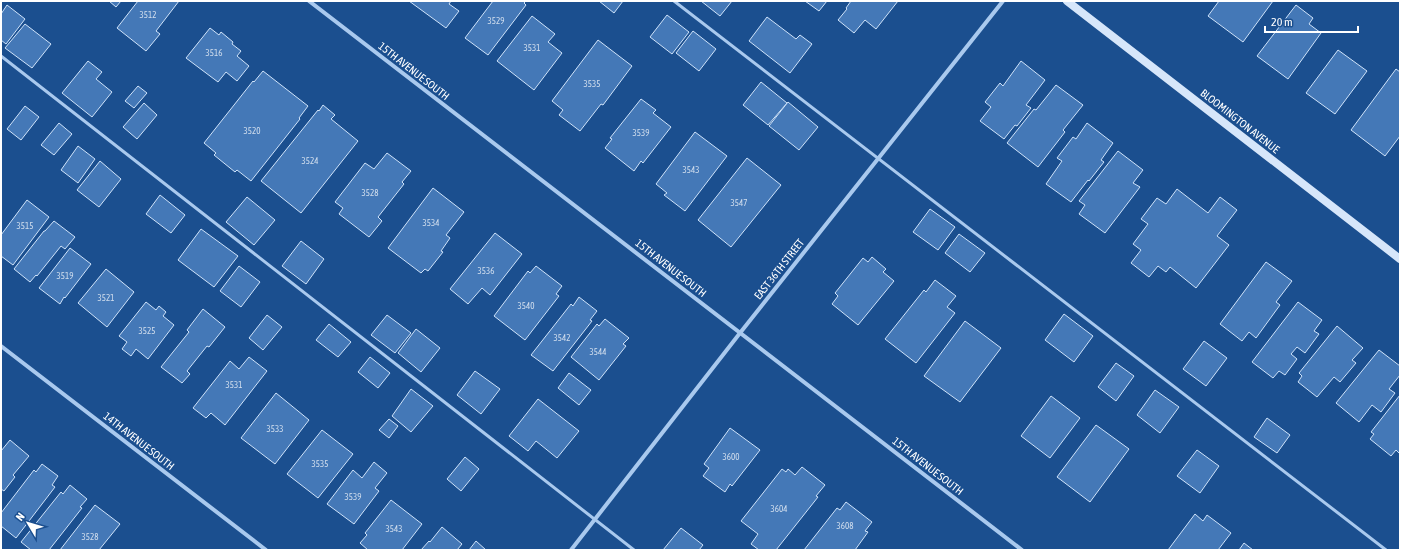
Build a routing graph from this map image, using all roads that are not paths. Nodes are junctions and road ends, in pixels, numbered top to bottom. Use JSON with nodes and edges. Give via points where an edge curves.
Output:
{"nodes":[{"id":1,"x":309,"y":1,"type":"edge"},
{"id":2,"x":674,"y":1,"type":"edge"},
{"id":3,"x":1003,"y":1,"type":"edge"},
{"id":4,"x":1067,"y":1,"type":"edge"},
{"id":5,"x":1,"y":56,"type":"edge"},
{"id":6,"x":878,"y":158,"type":"junction"},
{"id":7,"x":1400,"y":259,"type":"edge"},
{"id":8,"x":740,"y":332,"type":"junction"},
{"id":9,"x":1,"y":346,"type":"edge"},
{"id":10,"x":594,"y":519,"type":"junction"},
{"id":11,"x":266,"y":550,"type":"edge"},
{"id":12,"x":570,"y":550,"type":"edge"},
{"id":13,"x":634,"y":550,"type":"edge"},
{"id":14,"x":1022,"y":550,"type":"edge"},
{"id":15,"x":1386,"y":550,"type":"edge"}],
"edges":[{"from":1,"to":8,"type":"street","name":"15TH AVENUE SOUTH"},
{"from":2,"to":6,"type":"lane"},
{"from":3,"to":6,"type":"street","name":"EAST 36TH STREET"},
{"from":4,"to":7,"type":"street","name":"BLOOMINGTON AVENUE"},
{"from":5,"to":10,"type":"lane"},
{"from":6,"to":8,"type":"street","name":"EAST 36TH STREET"},
{"from":6,"to":15,"type":"lane"},
{"from":8,"to":10,"type":"street","name":"EAST 36TH STREET"},
{"from":8,"to":14,"type":"street","name":"15TH AVENUE SOUTH"},
{"from":9,"to":11,"type":"street","name":"14TH AVENUE SOUTH"},
{"from":10,"to":12,"type":"street","name":"EAST 36TH STREET"},
{"from":10,"to":13,"type":"lane"}]}
